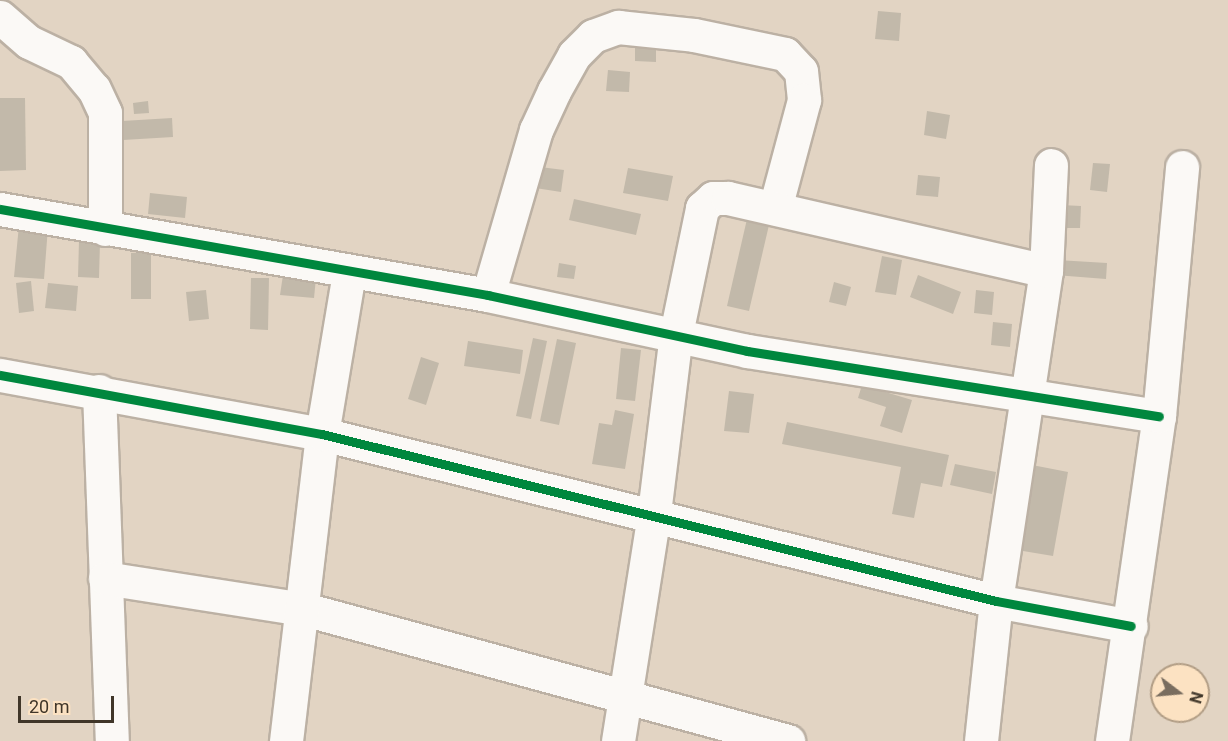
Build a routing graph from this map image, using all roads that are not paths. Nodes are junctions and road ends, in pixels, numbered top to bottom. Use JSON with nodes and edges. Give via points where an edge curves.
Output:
{"nodes":[{"id":1,"x":0,"y":17,"type":"edge"},
{"id":2,"x":1051,"y":165,"type":"dead end"},
{"id":3,"x":1182,"y":167,"type":"dead end"},
{"id":4,"x":775,"y":208,"type":"junction"},
{"id":5,"x":0,"y":209,"type":"edge"},
{"id":6,"x":105,"y":229,"type":"junction"},
{"id":7,"x":1046,"y":271,"type":"junction"},
{"id":8,"x":349,"y":272,"type":"junction"},
{"id":9,"x":488,"y":295,"type":"junction"},
{"id":10,"x":676,"y":333,"type":"junction"},
{"id":11,"x":0,"y":375,"type":"edge"},
{"id":12,"x":99,"y":392,"type":"junction"},
{"id":13,"x":1026,"y":395,"type":"junction"},
{"id":14,"x":1159,"y":416,"type":"junction"},
{"id":15,"x":322,"y":434,"type":"junction"},
{"id":16,"x":654,"y":513,"type":"junction"},
{"id":17,"x":105,"y":578,"type":"junction"},
{"id":18,"x":996,"y":601,"type":"junction"},
{"id":19,"x":304,"y":609,"type":"junction"},
{"id":20,"x":1131,"y":626,"type":"junction"},
{"id":21,"x":625,"y":696,"type":"junction"},
{"id":22,"x":112,"y":741,"type":"edge"},
{"id":23,"x":286,"y":741,"type":"edge"},
{"id":24,"x":618,"y":741,"type":"edge"},
{"id":25,"x":788,"y":741,"type":"edge"},
{"id":26,"x":981,"y":741,"type":"edge"},
{"id":27,"x":1112,"y":741,"type":"edge"}],
"edges":[{"from":1,"to":6,"type":"street","via":[[29,42],[71,63],[94,89],[105,113]]},
{"from":2,"to":7,"type":"street"},
{"from":3,"to":14,"type":"street"},
{"from":4,"to":7,"type":"street"},
{"from":4,"to":9,"type":"street","via":[[804,100],[801,71],[784,54],[694,35],[618,27],[593,36],[574,55],[554,91],[536,130]]},
{"from":4,"to":10,"type":"street","via":[[720,198],[713,198],[702,208]]},
{"from":5,"to":6,"type":"street"},
{"from":6,"to":8,"type":"street"},
{"from":7,"to":13,"type":"street"},
{"from":8,"to":9,"type":"street"},
{"from":8,"to":15,"type":"street"},
{"from":9,"to":10,"type":"street"},
{"from":10,"to":13,"type":"street","via":[[747,351]]},
{"from":10,"to":16,"type":"street"},
{"from":11,"to":12,"type":"street"},
{"from":12,"to":15,"type":"street"},
{"from":12,"to":17,"type":"street"},
{"from":13,"to":14,"type":"street"},
{"from":13,"to":18,"type":"street"},
{"from":14,"to":20,"type":"street"},
{"from":15,"to":16,"type":"street"},
{"from":15,"to":19,"type":"street"},
{"from":16,"to":18,"type":"street"},
{"from":16,"to":21,"type":"street"},
{"from":17,"to":19,"type":"street"},
{"from":17,"to":22,"type":"street"},
{"from":18,"to":20,"type":"street"},
{"from":18,"to":26,"type":"street"},
{"from":19,"to":21,"type":"street"},
{"from":19,"to":23,"type":"street"},
{"from":20,"to":27,"type":"street"},
{"from":21,"to":24,"type":"street"},
{"from":21,"to":25,"type":"street"}]}
